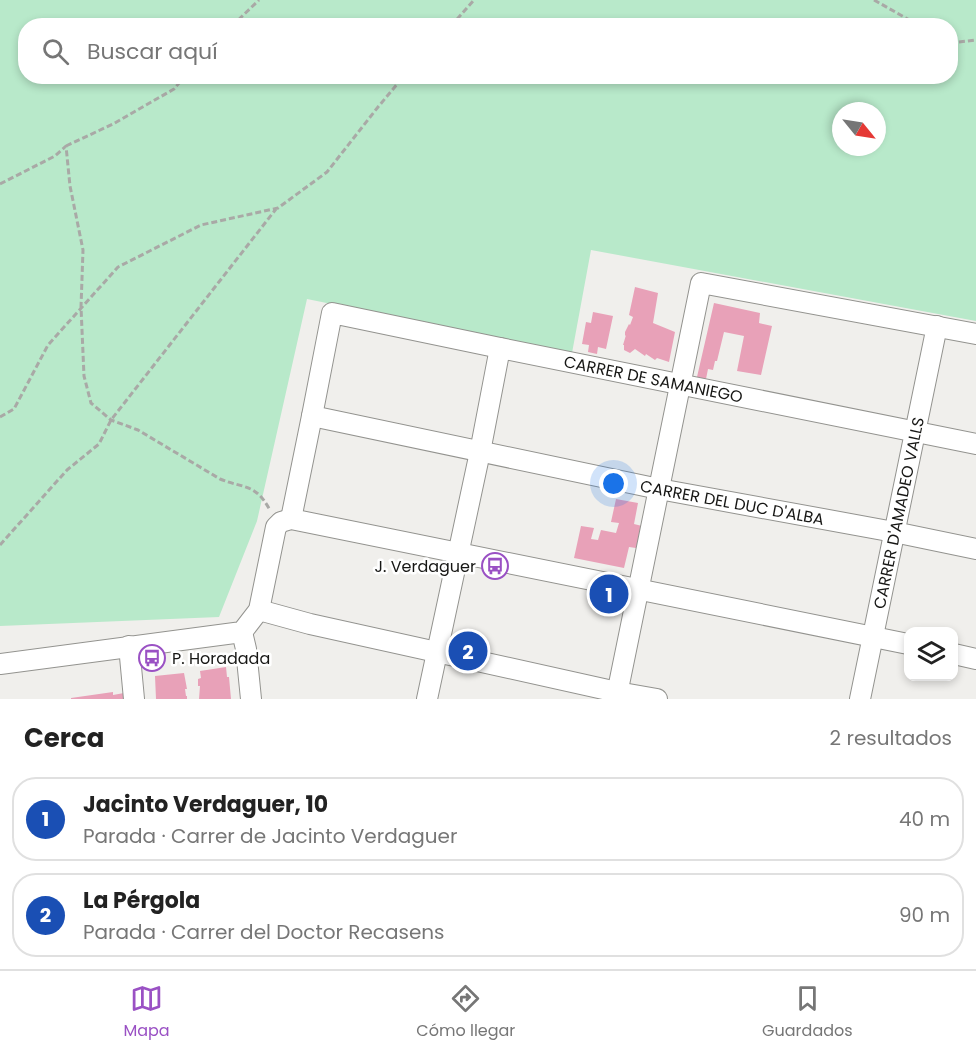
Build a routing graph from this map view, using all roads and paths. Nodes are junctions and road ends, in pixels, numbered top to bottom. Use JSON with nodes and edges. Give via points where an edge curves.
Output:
{"nodes":[{"id":1,"x":259,"y":0,"type":"edge"},
{"id":2,"x":474,"y":0,"type":"edge"},
{"id":3,"x":874,"y":0,"type":"edge"},
{"id":4,"x":240,"y":18,"type":"edge"},
{"id":5,"x":458,"y":18,"type":"edge"},
{"id":6,"x":906,"y":18,"type":"edge"},
{"id":7,"x":976,"y":40,"type":"edge"},
{"id":8,"x":958,"y":41,"type":"edge"},
{"id":9,"x":178,"y":84,"type":"edge"},
{"id":10,"x":398,"y":84,"type":"edge"},
{"id":11,"x":66,"y":146,"type":"junction"},
{"id":12,"x":0,"y":184,"type":"edge"},
{"id":13,"x":278,"y":208,"type":"junction"},
{"id":14,"x":81,"y":307,"type":"junction"},
{"id":15,"x":937,"y":326,"type":"junction"},
{"id":16,"x":976,"y":334,"type":"edge"},
{"id":17,"x":500,"y":348,"type":"junction"},
{"id":18,"x":680,"y":384,"type":"junction"},
{"id":19,"x":312,"y":416,"type":"junction"},
{"id":20,"x":0,"y":417,"type":"edge"},
{"id":21,"x":111,"y":420,"type":"junction"},
{"id":22,"x":916,"y":432,"type":"junction"},
{"id":23,"x":976,"y":444,"type":"edge"},
{"id":24,"x":480,"y":452,"type":"junction"},
{"id":25,"x":658,"y":489,"type":"junction"},
{"id":26,"x":286,"y":520,"type":"junction"},
{"id":27,"x":894,"y":532,"type":"junction"},
{"id":28,"x":0,"y":545,"type":"edge"},
{"id":29,"x":976,"y":549,"type":"edge"},
{"id":30,"x":458,"y":552,"type":"junction"},
{"id":31,"x":639,"y":589,"type":"junction"},
{"id":32,"x":259,"y":610,"type":"junction"},
{"id":33,"x":242,"y":632,"type":"junction"},
{"id":34,"x":873,"y":637,"type":"junction"},
{"id":35,"x":904,"y":643,"type":"edge"},
{"id":36,"x":129,"y":646,"type":"junction"},
{"id":37,"x":437,"y":652,"type":"junction"},
{"id":38,"x":958,"y":655,"type":"edge"},
{"id":39,"x":976,"y":659,"type":"edge"},
{"id":40,"x":0,"y":664,"type":"edge"},
{"id":41,"x":617,"y":695,"type":"edge"},
{"id":42,"x":134,"y":699,"type":"edge"},
{"id":43,"x":251,"y":699,"type":"edge"},
{"id":44,"x":427,"y":699,"type":"edge"},
{"id":45,"x":657,"y":699,"type":"edge"},
{"id":46,"x":860,"y":699,"type":"edge"}],
"edges":[{"from":1,"to":4,"type":"path"},
{"from":2,"to":5,"type":"path"},
{"from":3,"to":6,"type":"path"},
{"from":7,"to":8,"type":"path"},
{"from":9,"to":11,"type":"path","via":[[113,124]]},
{"from":10,"to":13,"type":"path","via":[[327,172]]},
{"from":11,"to":12,"type":"path"},
{"from":11,"to":14,"type":"path","via":[[84,250]]},
{"from":13,"to":14,"type":"path","via":[[201,225],[128,261]]},
{"from":13,"to":21,"type":"path"},
{"from":14,"to":20,"type":"path","via":[[48,345],[14,409]]},
{"from":14,"to":21,"type":"path","via":[[84,376],[91,403]]},
{"from":15,"to":16,"type":"street"},
{"from":15,"to":18,"type":"street","via":[[701,283]]},
{"from":15,"to":22,"type":"street","name":"CARRER D'AMADEO VALLS"},
{"from":17,"to":18,"type":"street","name":"CARRER DE SAMANIEGO"},
{"from":17,"to":19,"type":"street","name":"CARRER DE SAMANIEGO","via":[[332,313]]},
{"from":17,"to":24,"type":"street"},
{"from":18,"to":22,"type":"street","name":"CARRER DE SAMANIEGO"},
{"from":18,"to":25,"type":"street"},
{"from":19,"to":24,"type":"street","name":"CARRER DEL DUC D'ALBA"},
{"from":19,"to":26,"type":"street"},
{"from":21,"to":26,"type":"path","via":[[138,430],[220,479],[255,490],[272,513]]},
{"from":21,"to":28,"type":"path","via":[[99,444],[67,470]]},
{"from":22,"to":23,"type":"street","name":"CARRER DE SAMANIEGO"},
{"from":22,"to":27,"type":"street","name":"CARRER D'AMADEO VALLS"},
{"from":24,"to":25,"type":"street","name":"CARRER DEL DUC D'ALBA"},
{"from":24,"to":30,"type":"street"},
{"from":25,"to":27,"type":"street","name":"CARRER DEL DUC D'ALBA"},
{"from":25,"to":31,"type":"street"},
{"from":26,"to":30,"type":"street"},
{"from":26,"to":32,"type":"street","via":[[276,527]]},
{"from":27,"to":29,"type":"street","name":"CARRER DEL DUC D'ALBA"},
{"from":27,"to":34,"type":"street","name":"CARRER D'AMADEO VALLS"},
{"from":30,"to":31,"type":"street"},
{"from":30,"to":37,"type":"street"},
{"from":31,"to":34,"type":"street"},
{"from":31,"to":41,"type":"street"},
{"from":32,"to":33,"type":"street"},
{"from":32,"to":37,"type":"street"},
{"from":33,"to":36,"type":"street"},
{"from":33,"to":43,"type":"street"},
{"from":34,"to":35,"type":"street"},
{"from":34,"to":46,"type":"street","name":"CARRER D'AMADEO VALLS"},
{"from":36,"to":40,"type":"street"},
{"from":36,"to":42,"type":"street"},
{"from":37,"to":41,"type":"street"},
{"from":37,"to":44,"type":"street"},
{"from":38,"to":39,"type":"street"},
{"from":41,"to":45,"type":"street"}]}
